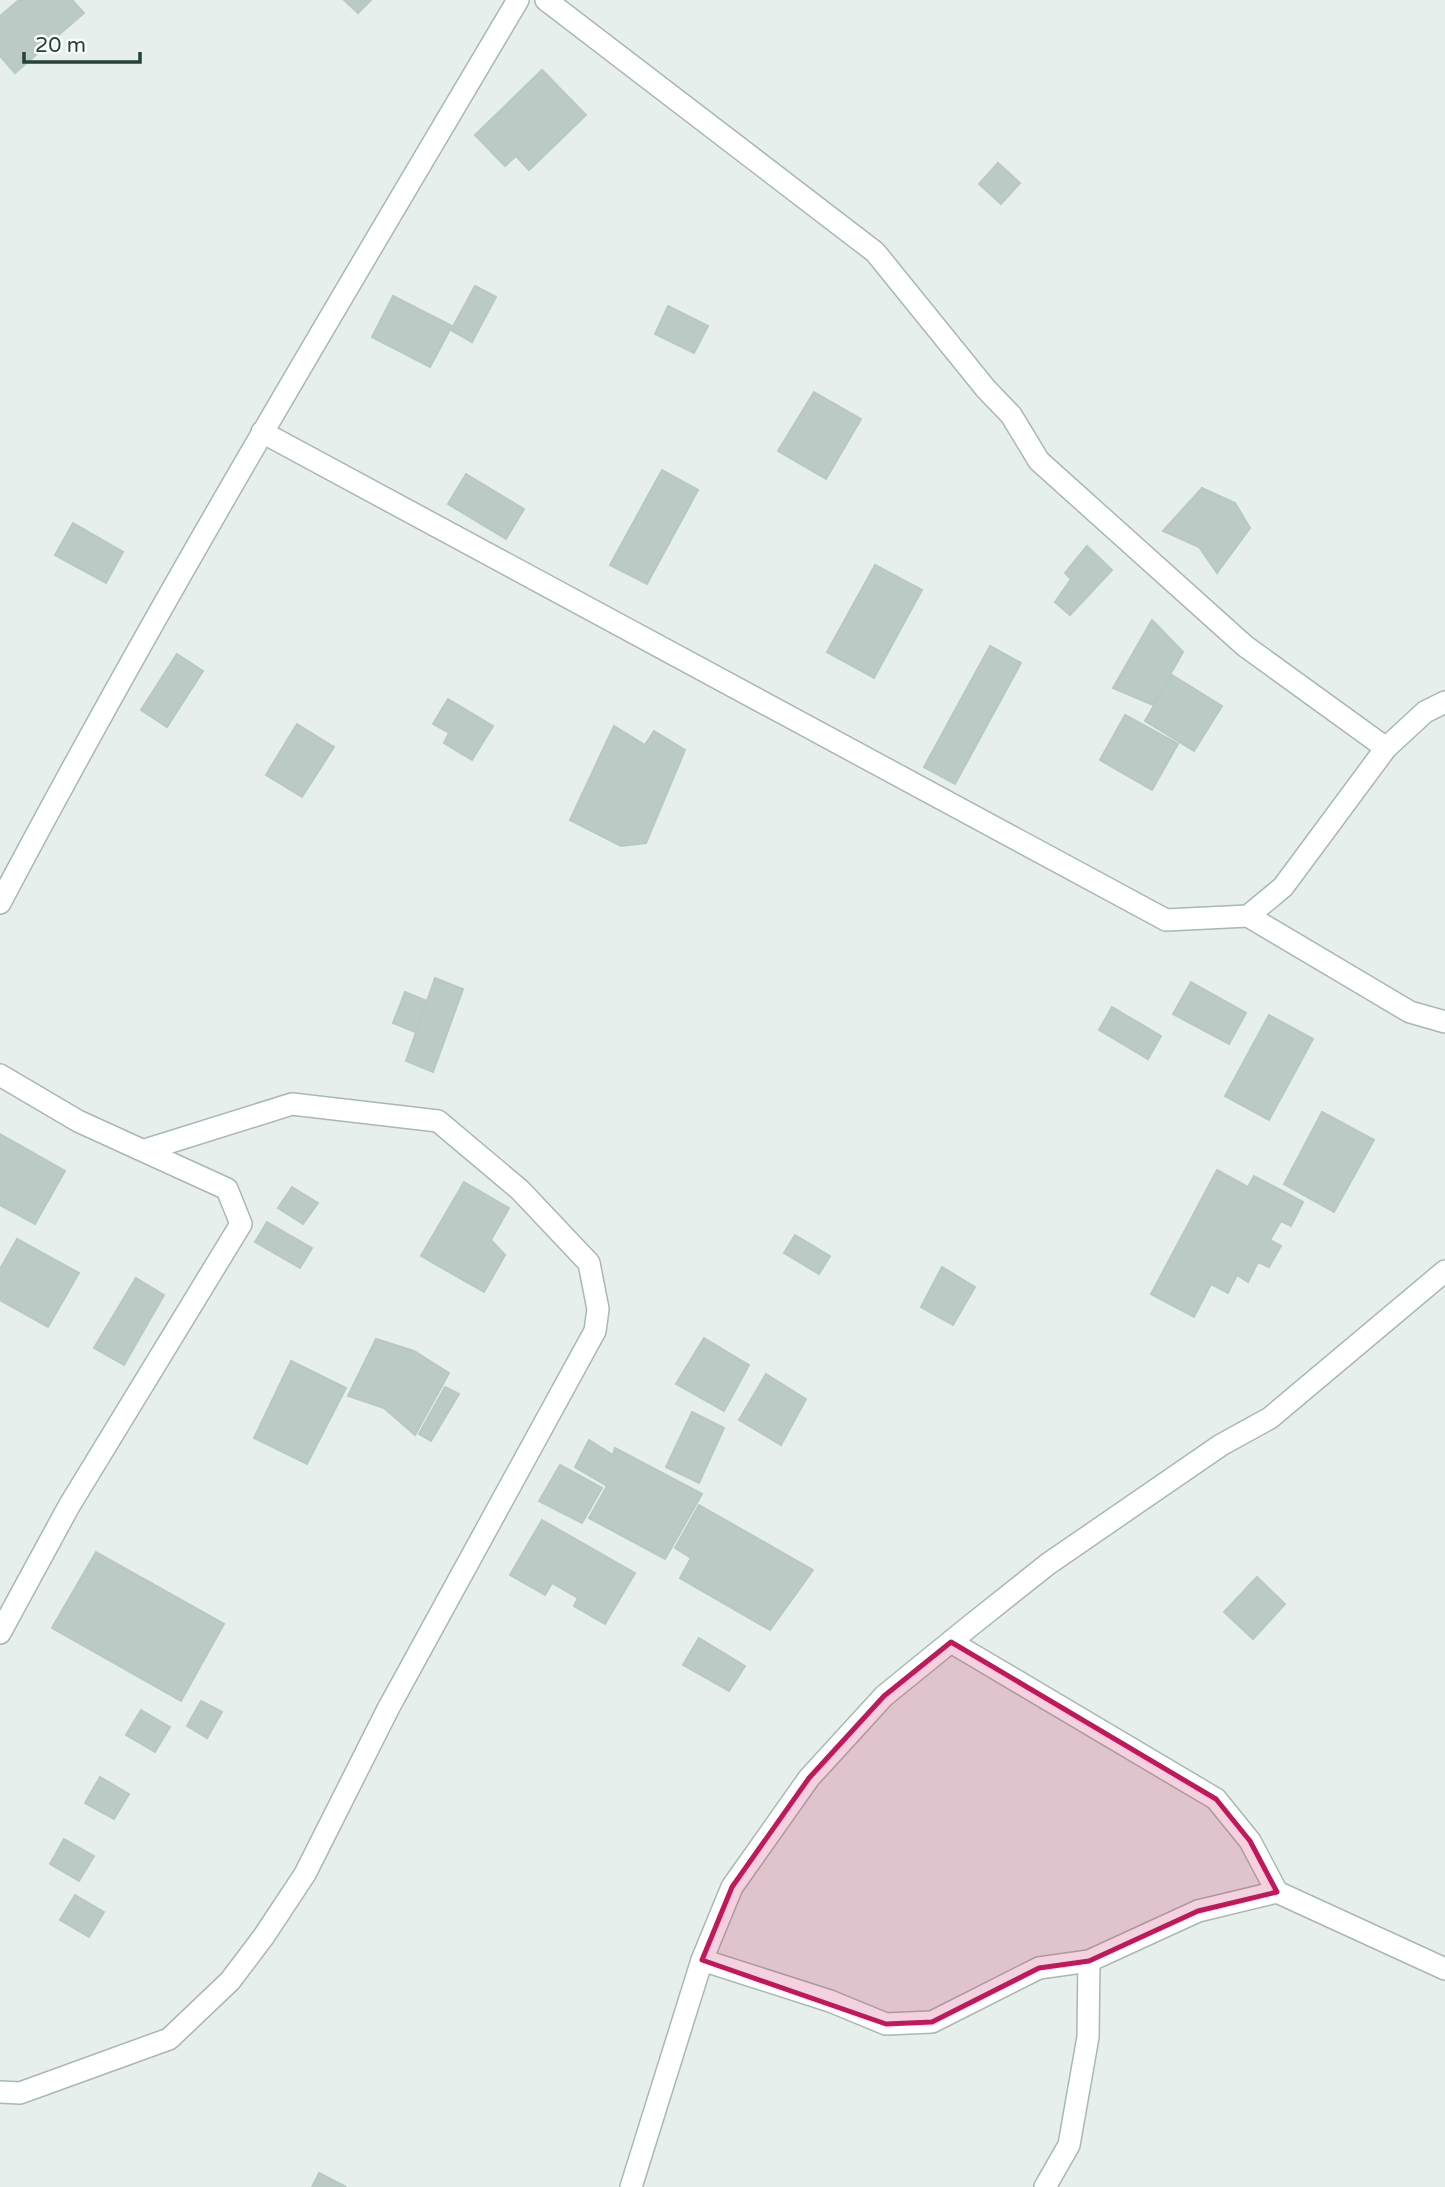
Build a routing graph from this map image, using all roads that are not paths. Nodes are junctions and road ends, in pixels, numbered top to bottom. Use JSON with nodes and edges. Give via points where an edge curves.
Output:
{"nodes":[{"id":1,"x":518,"y":0,"type":"edge"},
{"id":2,"x":546,"y":0,"type":"edge"},
{"id":3,"x":261,"y":432,"type":"junction"},
{"id":4,"x":1445,"y":702,"type":"edge"},
{"id":5,"x":1387,"y":748,"type":"junction"},
{"id":6,"x":0,"y":903,"type":"edge"},
{"id":7,"x":1248,"y":916,"type":"junction"},
{"id":8,"x":1445,"y":1022,"type":"edge"},
{"id":9,"x":0,"y":1076,"type":"edge"},
{"id":10,"x":145,"y":1150,"type":"junction"},
{"id":11,"x":1445,"y":1271,"type":"edge"},
{"id":12,"x":0,"y":1633,"type":"edge"},
{"id":13,"x":951,"y":1642,"type":"junction"},
{"id":14,"x":1276,"y":1892,"type":"junction"},
{"id":15,"x":702,"y":1960,"type":"junction"},
{"id":16,"x":1090,"y":1961,"type":"junction"},
{"id":17,"x":1445,"y":1969,"type":"edge"},
{"id":18,"x":0,"y":2092,"type":"edge"},
{"id":19,"x":632,"y":2187,"type":"edge"},
{"id":20,"x":1045,"y":2187,"type":"edge"}],
"edges":[{"from":1,"to":3,"type":"street"},
{"from":2,"to":5,"type":"street","via":[[875,252],[1011,415],[1040,461],[1245,646]]},
{"from":3,"to":6,"type":"street"},
{"from":3,"to":7,"type":"street","via":[[1166,920]]},
{"from":4,"to":5,"type":"street","via":[[1425,712]]},
{"from":5,"to":7,"type":"street","via":[[1283,887]]},
{"from":7,"to":8,"type":"street","via":[[1410,1012]]},
{"from":9,"to":10,"type":"street","via":[[78,1121]]},
{"from":10,"to":12,"type":"street","via":[[227,1189],[241,1224],[69,1506]]},
{"from":10,"to":18,"type":"street","via":[[292,1104],[438,1121],[520,1191],[589,1263],[597,1309],[595,1331],[388,1709],[305,1874],[230,1981],[169,2039],[20,2093]]},
{"from":11,"to":13,"type":"street","via":[[1270,1418],[1221,1445],[1048,1564]]},
{"from":13,"to":14,"type":"street","via":[[1216,1799],[1250,1841]]},
{"from":13,"to":15,"type":"street","via":[[884,1696],[809,1778],[732,1887]]},
{"from":14,"to":16,"type":"street","via":[[1198,1911]]},
{"from":14,"to":17,"type":"street"},
{"from":15,"to":16,"type":"street","via":[[886,2024],[932,2022],[1039,1968]]},
{"from":15,"to":19,"type":"street"},
{"from":16,"to":20,"type":"street","via":[[1088,2038],[1069,2145]]}]}
